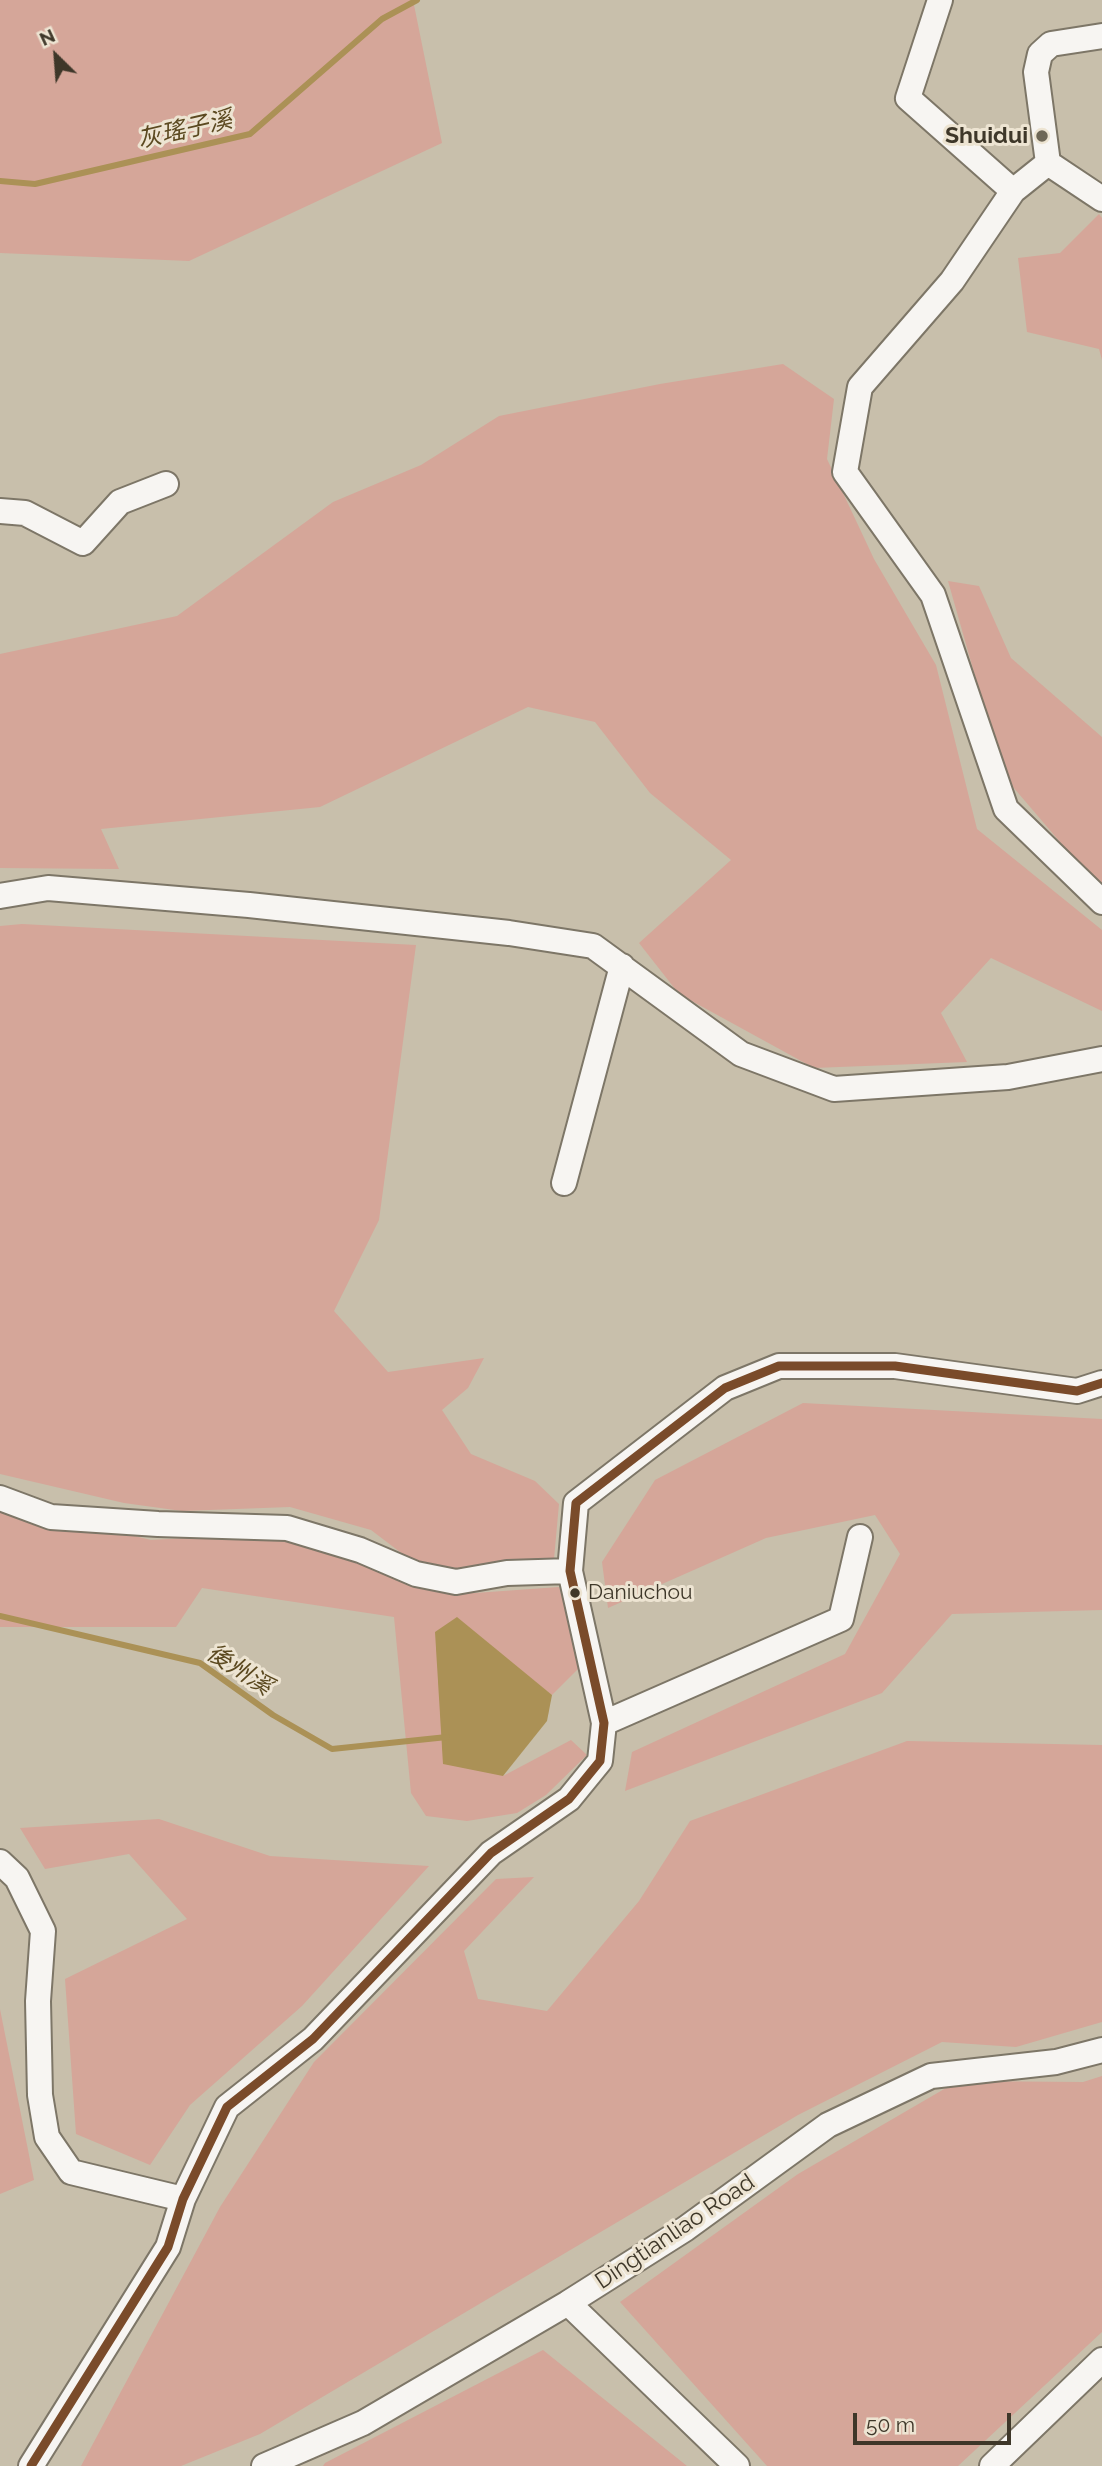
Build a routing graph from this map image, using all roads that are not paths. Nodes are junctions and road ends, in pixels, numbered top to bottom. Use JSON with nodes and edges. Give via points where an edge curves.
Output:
{"nodes":[{"id":1,"x":940,"y":0,"type":"edge"},
{"id":2,"x":1102,"y":36,"type":"edge"},
{"id":3,"x":1048,"y":163,"type":"junction"},
{"id":4,"x":1013,"y":191,"type":"junction"},
{"id":5,"x":1102,"y":199,"type":"edge"},
{"id":6,"x":166,"y":484,"type":"dead end"},
{"id":7,"x":0,"y":511,"type":"edge"},
{"id":8,"x":0,"y":896,"type":"edge"},
{"id":9,"x":1102,"y":902,"type":"edge"},
{"id":10,"x":622,"y":966,"type":"junction"},
{"id":11,"x":1102,"y":1059,"type":"edge"},
{"id":12,"x":564,"y":1183,"type":"dead end"},
{"id":13,"x":1102,"y":1383,"type":"edge"},
{"id":14,"x":0,"y":1498,"type":"edge"},
{"id":15,"x":860,"y":1537,"type":"dead end"},
{"id":16,"x":570,"y":1571,"type":"junction"},
{"id":17,"x":604,"y":1723,"type":"junction"},
{"id":18,"x":0,"y":1862,"type":"edge"},
{"id":19,"x":1102,"y":2050,"type":"edge"},
{"id":20,"x":183,"y":2199,"type":"junction"},
{"id":21,"x":568,"y":2303,"type":"junction"},
{"id":22,"x":1102,"y":2360,"type":"edge"},
{"id":23,"x":31,"y":2466,"type":"edge"},
{"id":24,"x":264,"y":2466,"type":"edge"},
{"id":25,"x":737,"y":2466,"type":"edge"},
{"id":26,"x":992,"y":2466,"type":"edge"}],
"edges":[{"from":1,"to":4,"type":"street","via":[[908,98]]},
{"from":2,"to":3,"type":"street","via":[[1051,44],[1040,54],[1036,72]]},
{"from":3,"to":4,"type":"street"},
{"from":3,"to":5,"type":"street"},
{"from":4,"to":9,"type":"street","via":[[952,281],[860,387],[845,472],[933,595],[1006,809]]},
{"from":6,"to":7,"type":"street","via":[[120,502],[83,542],[25,513]]},
{"from":8,"to":10,"type":"street","via":[[48,888],[509,933],[593,946]]},
{"from":10,"to":11,"type":"street","via":[[741,1054],[834,1089],[1008,1077]]},
{"from":10,"to":12,"type":"street"},
{"from":13,"to":16,"type":"street","via":[[1077,1391],[895,1366],[779,1366],[725,1388],[576,1503]]},
{"from":14,"to":16,"type":"street","via":[[51,1517],[287,1528],[360,1550],[416,1574],[456,1582],[507,1573]]},
{"from":15,"to":17,"type":"street","via":[[841,1619]]},
{"from":16,"to":17,"type":"street"},
{"from":17,"to":20,"type":"street","via":[[600,1761],[569,1799],[491,1853],[313,2039],[227,2107]]},
{"from":18,"to":20,"type":"street","via":[[17,1878],[43,1931],[38,2001],[40,2095],[47,2137],[71,2172]]},
{"from":19,"to":21,"type":"street","name":"Dingtianliao Road","via":[[1056,2062],[930,2076],[828,2124],[685,2229]]},
{"from":20,"to":23,"type":"street","via":[[168,2247]]},
{"from":21,"to":24,"type":"street","name":"Dingtianliao Road","via":[[363,2423]]},
{"from":21,"to":25,"type":"street"},
{"from":22,"to":26,"type":"street"}]}
